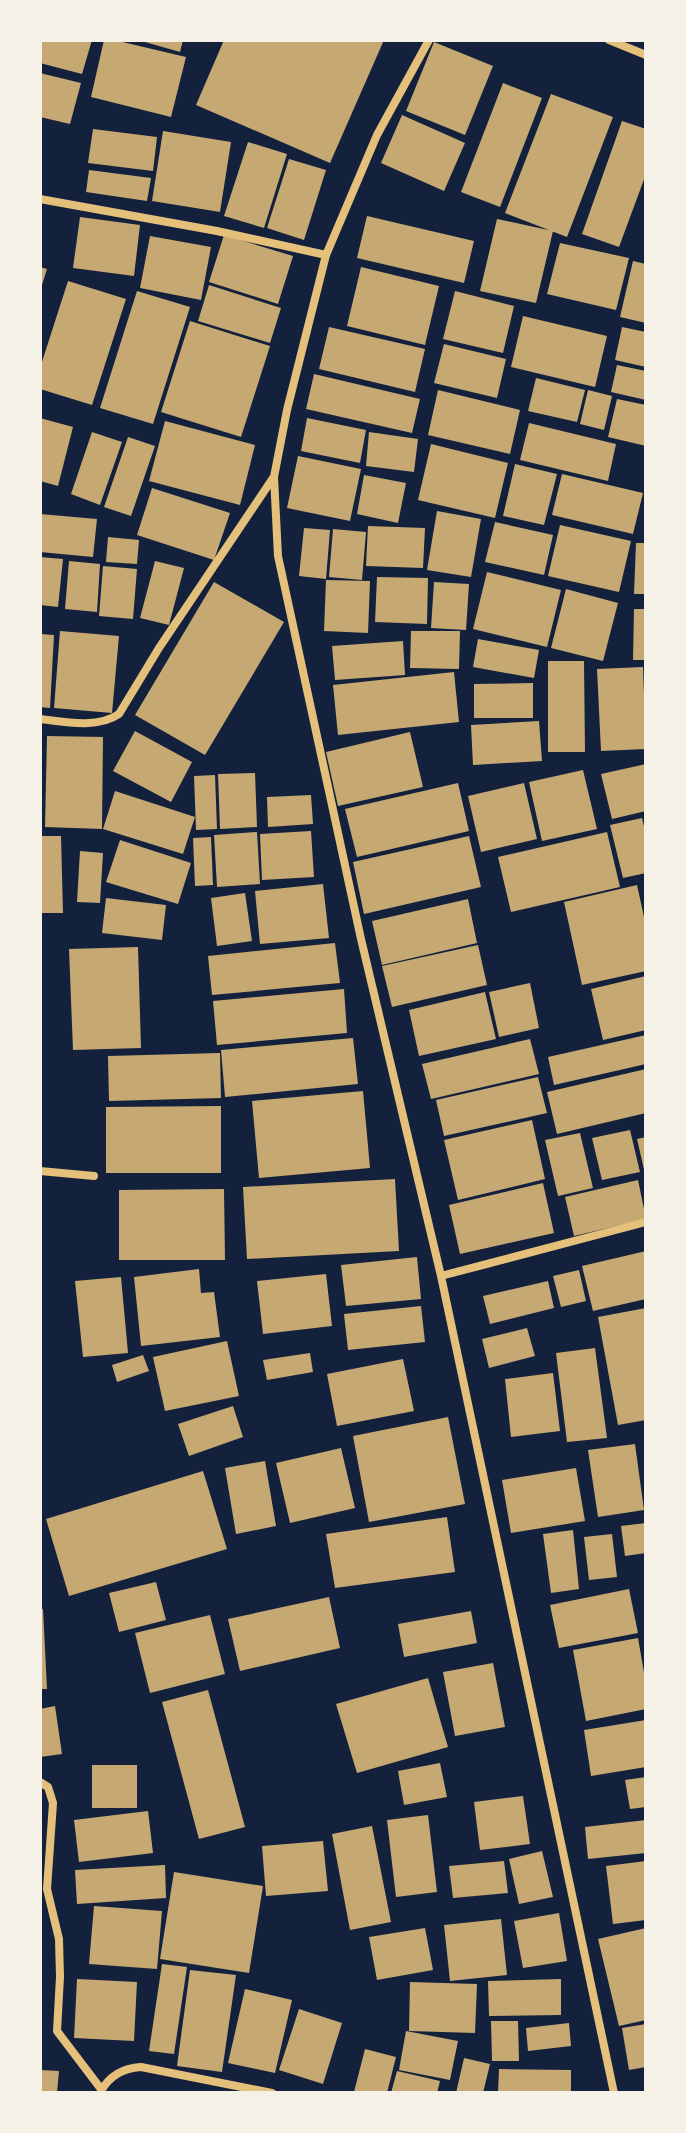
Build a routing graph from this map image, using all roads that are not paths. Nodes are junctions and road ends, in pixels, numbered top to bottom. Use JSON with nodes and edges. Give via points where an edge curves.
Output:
{"nodes":[{"id":1,"x":429,"y":40,"type":"edge"},
{"id":2,"x":609,"y":40,"type":"edge"},
{"id":3,"x":646,"y":55,"type":"edge"},
{"id":4,"x":40,"y":199,"type":"edge"},
{"id":5,"x":326,"y":255,"type":"junction"},
{"id":6,"x":274,"y":477,"type":"junction"},
{"id":7,"x":40,"y":719,"type":"edge"},
{"id":8,"x":40,"y":1171,"type":"edge"},
{"id":9,"x":94,"y":1176,"type":"dead end"},
{"id":10,"x":646,"y":1222,"type":"edge"},
{"id":11,"x":441,"y":1276,"type":"junction"},
{"id":12,"x":40,"y":1782,"type":"edge"},
{"id":13,"x":101,"y":2091,"type":"edge"},
{"id":14,"x":272,"y":2093,"type":"edge"},
{"id":15,"x":614,"y":2093,"type":"edge"}],
"edges":[{"from":1,"to":5,"type":"street","via":[[377,135]]},
{"from":2,"to":3,"type":"street"},
{"from":4,"to":5,"type":"street"},
{"from":5,"to":6,"type":"street"},
{"from":6,"to":7,"type":"street","via":[[119,714],[99,722]]},
{"from":6,"to":11,"type":"street","via":[[282,577]]},
{"from":8,"to":9,"type":"street"},
{"from":10,"to":11,"type":"street"},
{"from":11,"to":15,"type":"street"},
{"from":12,"to":13,"type":"street","via":[[48,1787],[53,1803],[47,1889],[59,1939],[57,2031]]},
{"from":13,"to":14,"type":"street","via":[[116,2074],[141,2067]]}]}
